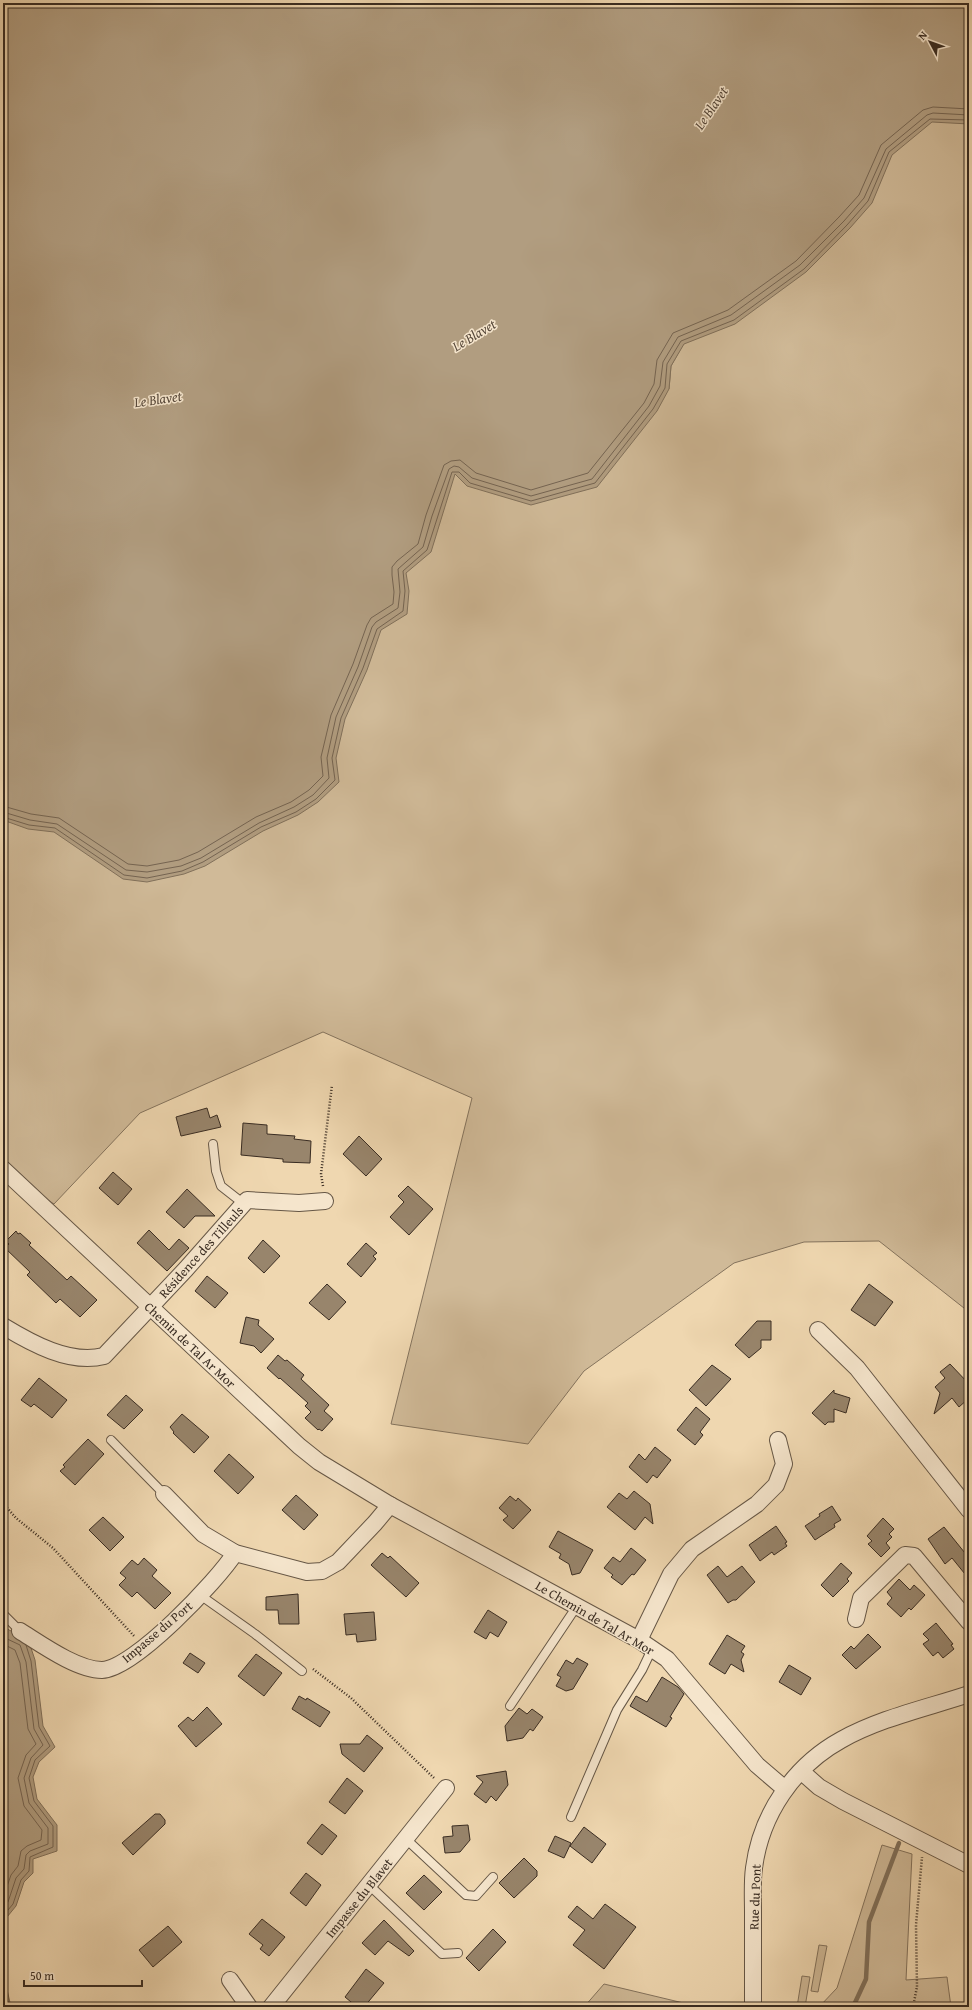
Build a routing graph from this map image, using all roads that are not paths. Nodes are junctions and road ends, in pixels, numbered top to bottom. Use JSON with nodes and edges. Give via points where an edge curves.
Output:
{"nodes":[{"id":1,"x":213,"y":1144,"type":"dead end"},
{"id":2,"x":3,"y":1169,"type":"edge"},
{"id":3,"x":325,"y":1202,"type":"road end"},
{"id":4,"x":244,"y":1204,"type":"junction"},
{"id":5,"x":150,"y":1308,"type":"junction"},
{"id":6,"x":3,"y":1326,"type":"edge"},
{"id":7,"x":818,"y":1330,"type":"dead end"},
{"id":8,"x":112,"y":1440,"type":"dead end"},
{"id":9,"x":778,"y":1440,"type":"dead end"},
{"id":10,"x":164,"y":1494,"type":"joint"},
{"id":11,"x":390,"y":1505,"type":"junction"},
{"id":12,"x":969,"y":1510,"type":"edge"},
{"id":13,"x":235,"y":1553,"type":"junction"},
{"id":14,"x":200,"y":1595,"type":"junction"},
{"id":15,"x":577,"y":1606,"type":"junction"},
{"id":16,"x":3,"y":1614,"type":"edge"},
{"id":17,"x":856,"y":1619,"type":"dead end"},
{"id":18,"x":969,"y":1622,"type":"edge"},
{"id":19,"x":20,"y":1631,"type":"joint"},
{"id":20,"x":639,"y":1640,"type":"junction"},
{"id":21,"x":652,"y":1649,"type":"junction"},
{"id":22,"x":304,"y":1667,"type":"road end"},
{"id":23,"x":969,"y":1694,"type":"edge"},
{"id":24,"x":510,"y":1706,"type":"dead end"},
{"id":25,"x":802,"y":1772,"type":"junction"},
{"id":26,"x":446,"y":1788,"type":"road end"},
{"id":27,"x":785,"y":1789,"type":"junction"},
{"id":28,"x":571,"y":1817,"type":"dead end"},
{"id":29,"x":406,"y":1839,"type":"junction"},
{"id":30,"x":969,"y":1865,"type":"edge"},
{"id":31,"x":493,"y":1877,"type":"dead end"},
{"id":32,"x":369,"y":1885,"type":"junction"},
{"id":33,"x":458,"y":1954,"type":"dead end"},
{"id":34,"x":230,"y":1980,"type":"dead end"},
{"id":35,"x":249,"y":2007,"type":"edge"},
{"id":36,"x":271,"y":2007,"type":"edge"},
{"id":37,"x":753,"y":2007,"type":"edge"}],
"edges":[{"from":1,"to":4,"type":"lane","via":[[216,1171],[221,1186]]},
{"from":2,"to":5,"type":"street","name":"Chemin de Tal Ar Mor"},
{"from":3,"to":4,"type":"street","name":"Résidence des Tilleuls","via":[[247,1200]]},
{"from":4,"to":5,"type":"street","name":"Résidence des Tilleuls"},
{"from":5,"to":6,"type":"street","name":"Résidence des Tilleuls","via":[[104,1356],[92,1360],[54,1351],[24,1339]]},
{"from":5,"to":11,"type":"street","name":"Chemin de Tal Ar Mor","via":[[299,1446],[319,1462]]},
{"from":7,"to":12,"type":"street","via":[[857,1368]]},
{"from":8,"to":10,"type":"lane"},
{"from":9,"to":20,"type":"street","via":[[784,1464],[776,1485],[757,1504],[692,1549],[671,1574]]},
{"from":10,"to":13,"type":"street","via":[[203,1534]]},
{"from":11,"to":13,"type":"street","via":[[338,1562],[322,1571],[307,1572]]},
{"from":11,"to":15,"type":"street","name":"Le Chemin de Tal Ar Mor"},
{"from":13,"to":14,"type":"street","name":"Impasse du Port"},
{"from":14,"to":19,"type":"street","name":"Impasse du Port","via":[[143,1647],[111,1668],[93,1669],[65,1658]]},
{"from":14,"to":22,"type":"lane"},
{"from":15,"to":20,"type":"street","name":"Le Chemin de Tal Ar Mor"},
{"from":15,"to":24,"type":"lane"},
{"from":16,"to":19,"type":"lane"},
{"from":17,"to":18,"type":"street","via":[[860,1598],[905,1555],[914,1556]]},
{"from":20,"to":21,"type":"street","name":"Le Chemin de Tal Ar Mor"},
{"from":21,"to":27,"type":"street","name":"Le Chemin de Tal Ar Mor","via":[[667,1659],[757,1765]]},
{"from":21,"to":28,"type":"lane","via":[[617,1710]]},
{"from":23,"to":25,"type":"street","name":"Rue du Pont","via":[[882,1722],[842,1740],[819,1754]]},
{"from":25,"to":27,"type":"street","name":"Rue du Pont"},
{"from":25,"to":30,"type":"street","via":[[819,1788]]},
{"from":26,"to":29,"type":"street","name":"Impasse du Blavet"},
{"from":27,"to":37,"type":"street","name":"Rue du Pont","via":[[761,1833],[754,1869]]},
{"from":29,"to":31,"type":"lane","via":[[466,1895],[476,1896]]},
{"from":29,"to":32,"type":"street","name":"Impasse du Blavet"},
{"from":32,"to":33,"type":"lane","via":[[442,1954]]},
{"from":32,"to":36,"type":"street","name":"Impasse du Blavet"},
{"from":34,"to":35,"type":"street"}]}
